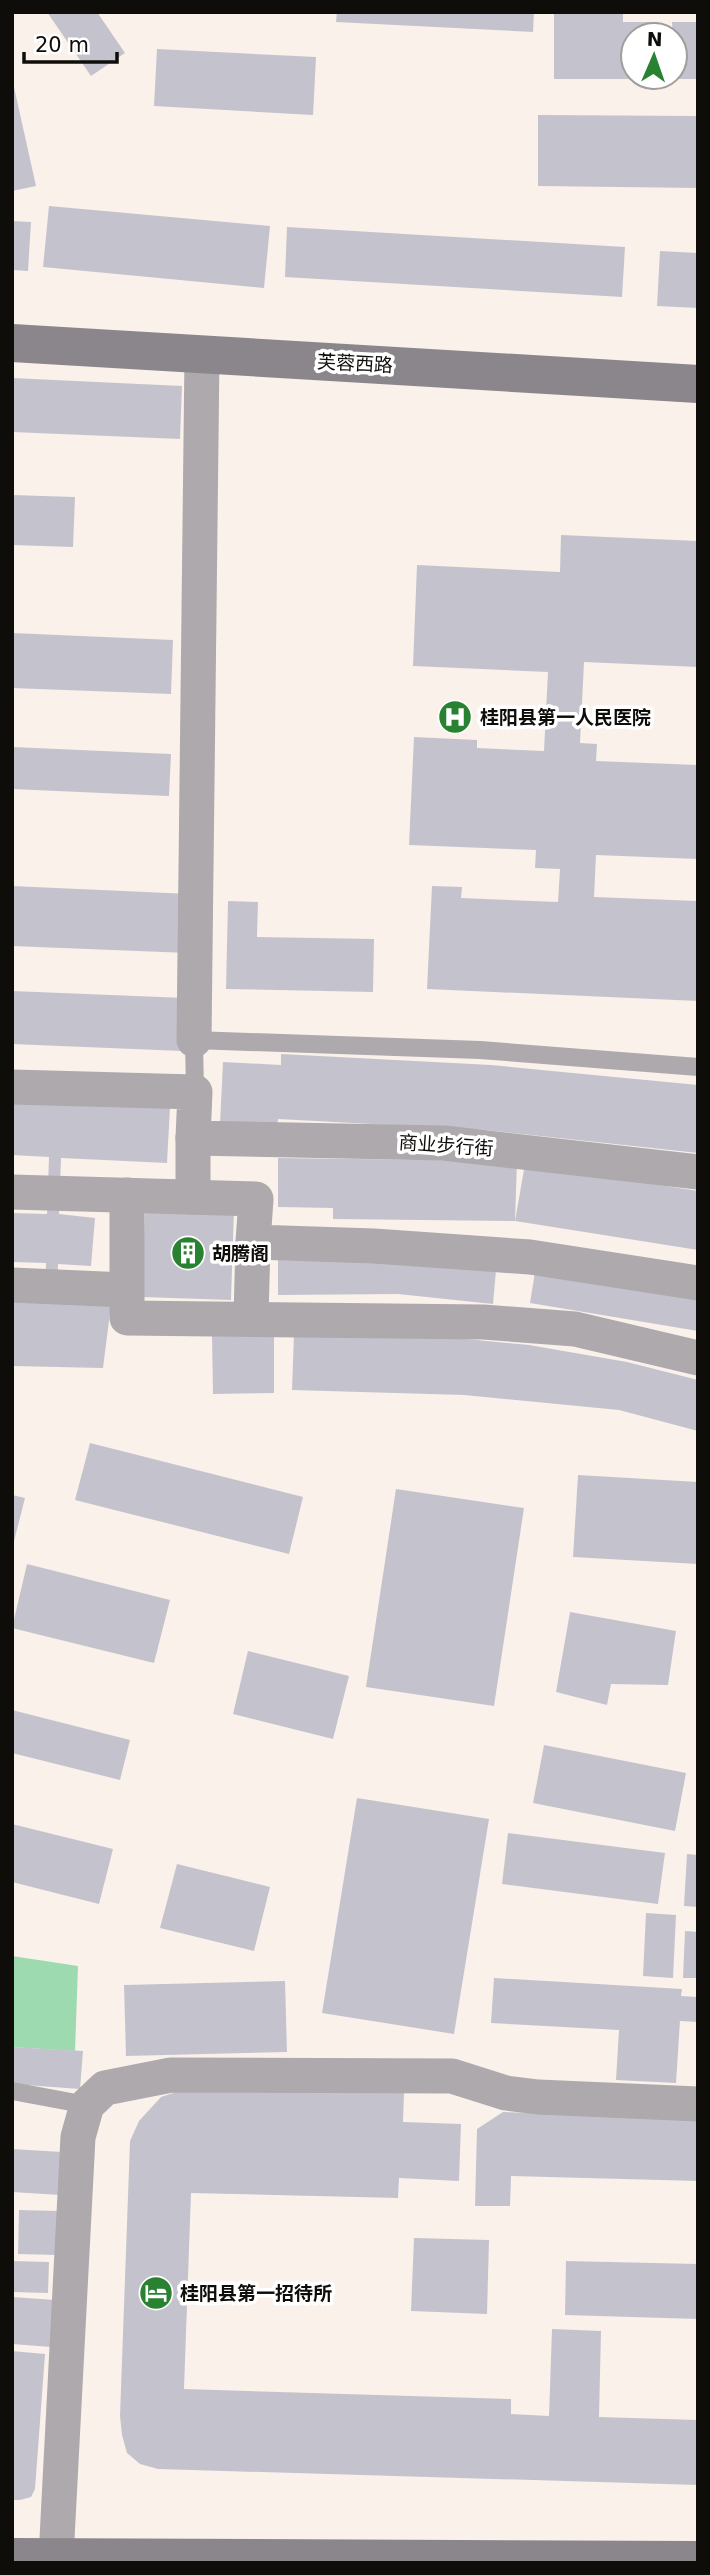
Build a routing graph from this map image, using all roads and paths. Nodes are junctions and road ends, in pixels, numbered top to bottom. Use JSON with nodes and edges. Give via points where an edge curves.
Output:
{"nodes":[{"id":1,"x":12,"y":343,"type":"edge"},
{"id":2,"x":202,"y":354,"type":"junction"},
{"id":3,"x":698,"y":384,"type":"edge"},
{"id":4,"x":194,"y":1040,"type":"junction"},
{"id":5,"x":698,"y":1068,"type":"edge"},
{"id":6,"x":12,"y":1087,"type":"edge"},
{"id":7,"x":195,"y":1092,"type":"junction"},
{"id":8,"x":194,"y":1138,"type":"junction"},
{"id":9,"x":698,"y":1172,"type":"edge"},
{"id":10,"x":12,"y":1192,"type":"edge"},
{"id":11,"x":127,"y":1195,"type":"junction"},
{"id":12,"x":193,"y":1197,"type":"junction"},
{"id":13,"x":253,"y":1242,"type":"junction"},
{"id":14,"x":698,"y":1283,"type":"edge"},
{"id":15,"x":12,"y":1285,"type":"edge"},
{"id":16,"x":127,"y":1290,"type":"junction"},
{"id":17,"x":251,"y":1318,"type":"junction"},
{"id":18,"x":698,"y":1358,"type":"edge"},
{"id":19,"x":12,"y":2091,"type":"edge"},
{"id":20,"x":698,"y":2104,"type":"edge"},
{"id":21,"x":87,"y":2105,"type":"junction"},
{"id":22,"x":12,"y":2557,"type":"edge"},
{"id":23,"x":56,"y":2557,"type":"junction"},
{"id":24,"x":698,"y":2560,"type":"edge"}],
"edges":[{"from":1,"to":2,"type":"street","name":"芙蓉西路"},
{"from":2,"to":3,"type":"street","name":"芙蓉西路"},
{"from":2,"to":4,"type":"street"},
{"from":4,"to":5,"type":"lane","via":[[480,1050]]},
{"from":4,"to":7,"type":"lane"},
{"from":6,"to":7,"type":"street"},
{"from":7,"to":8,"type":"street"},
{"from":8,"to":9,"type":"street","name":"商业步行街","via":[[444,1143]]},
{"from":8,"to":12,"type":"street"},
{"from":10,"to":11,"type":"street"},
{"from":11,"to":12,"type":"street"},
{"from":11,"to":16,"type":"street"},
{"from":12,"to":13,"type":"street","via":[[256,1199]]},
{"from":13,"to":14,"type":"street","via":[[530,1258]]},
{"from":13,"to":17,"type":"street"},
{"from":15,"to":16,"type":"street"},
{"from":16,"to":17,"type":"street","via":[[127,1318]]},
{"from":17,"to":18,"type":"street","via":[[483,1322],[575,1329]]},
{"from":19,"to":21,"type":"lane"},
{"from":20,"to":21,"type":"street","via":[[538,2097],[506,2093],[452,2076],[171,2075],[105,2088]]},
{"from":21,"to":23,"type":"street","via":[[78,2137],[72,2217]]},
{"from":22,"to":23,"type":"street"},
{"from":23,"to":24,"type":"street"}]}
